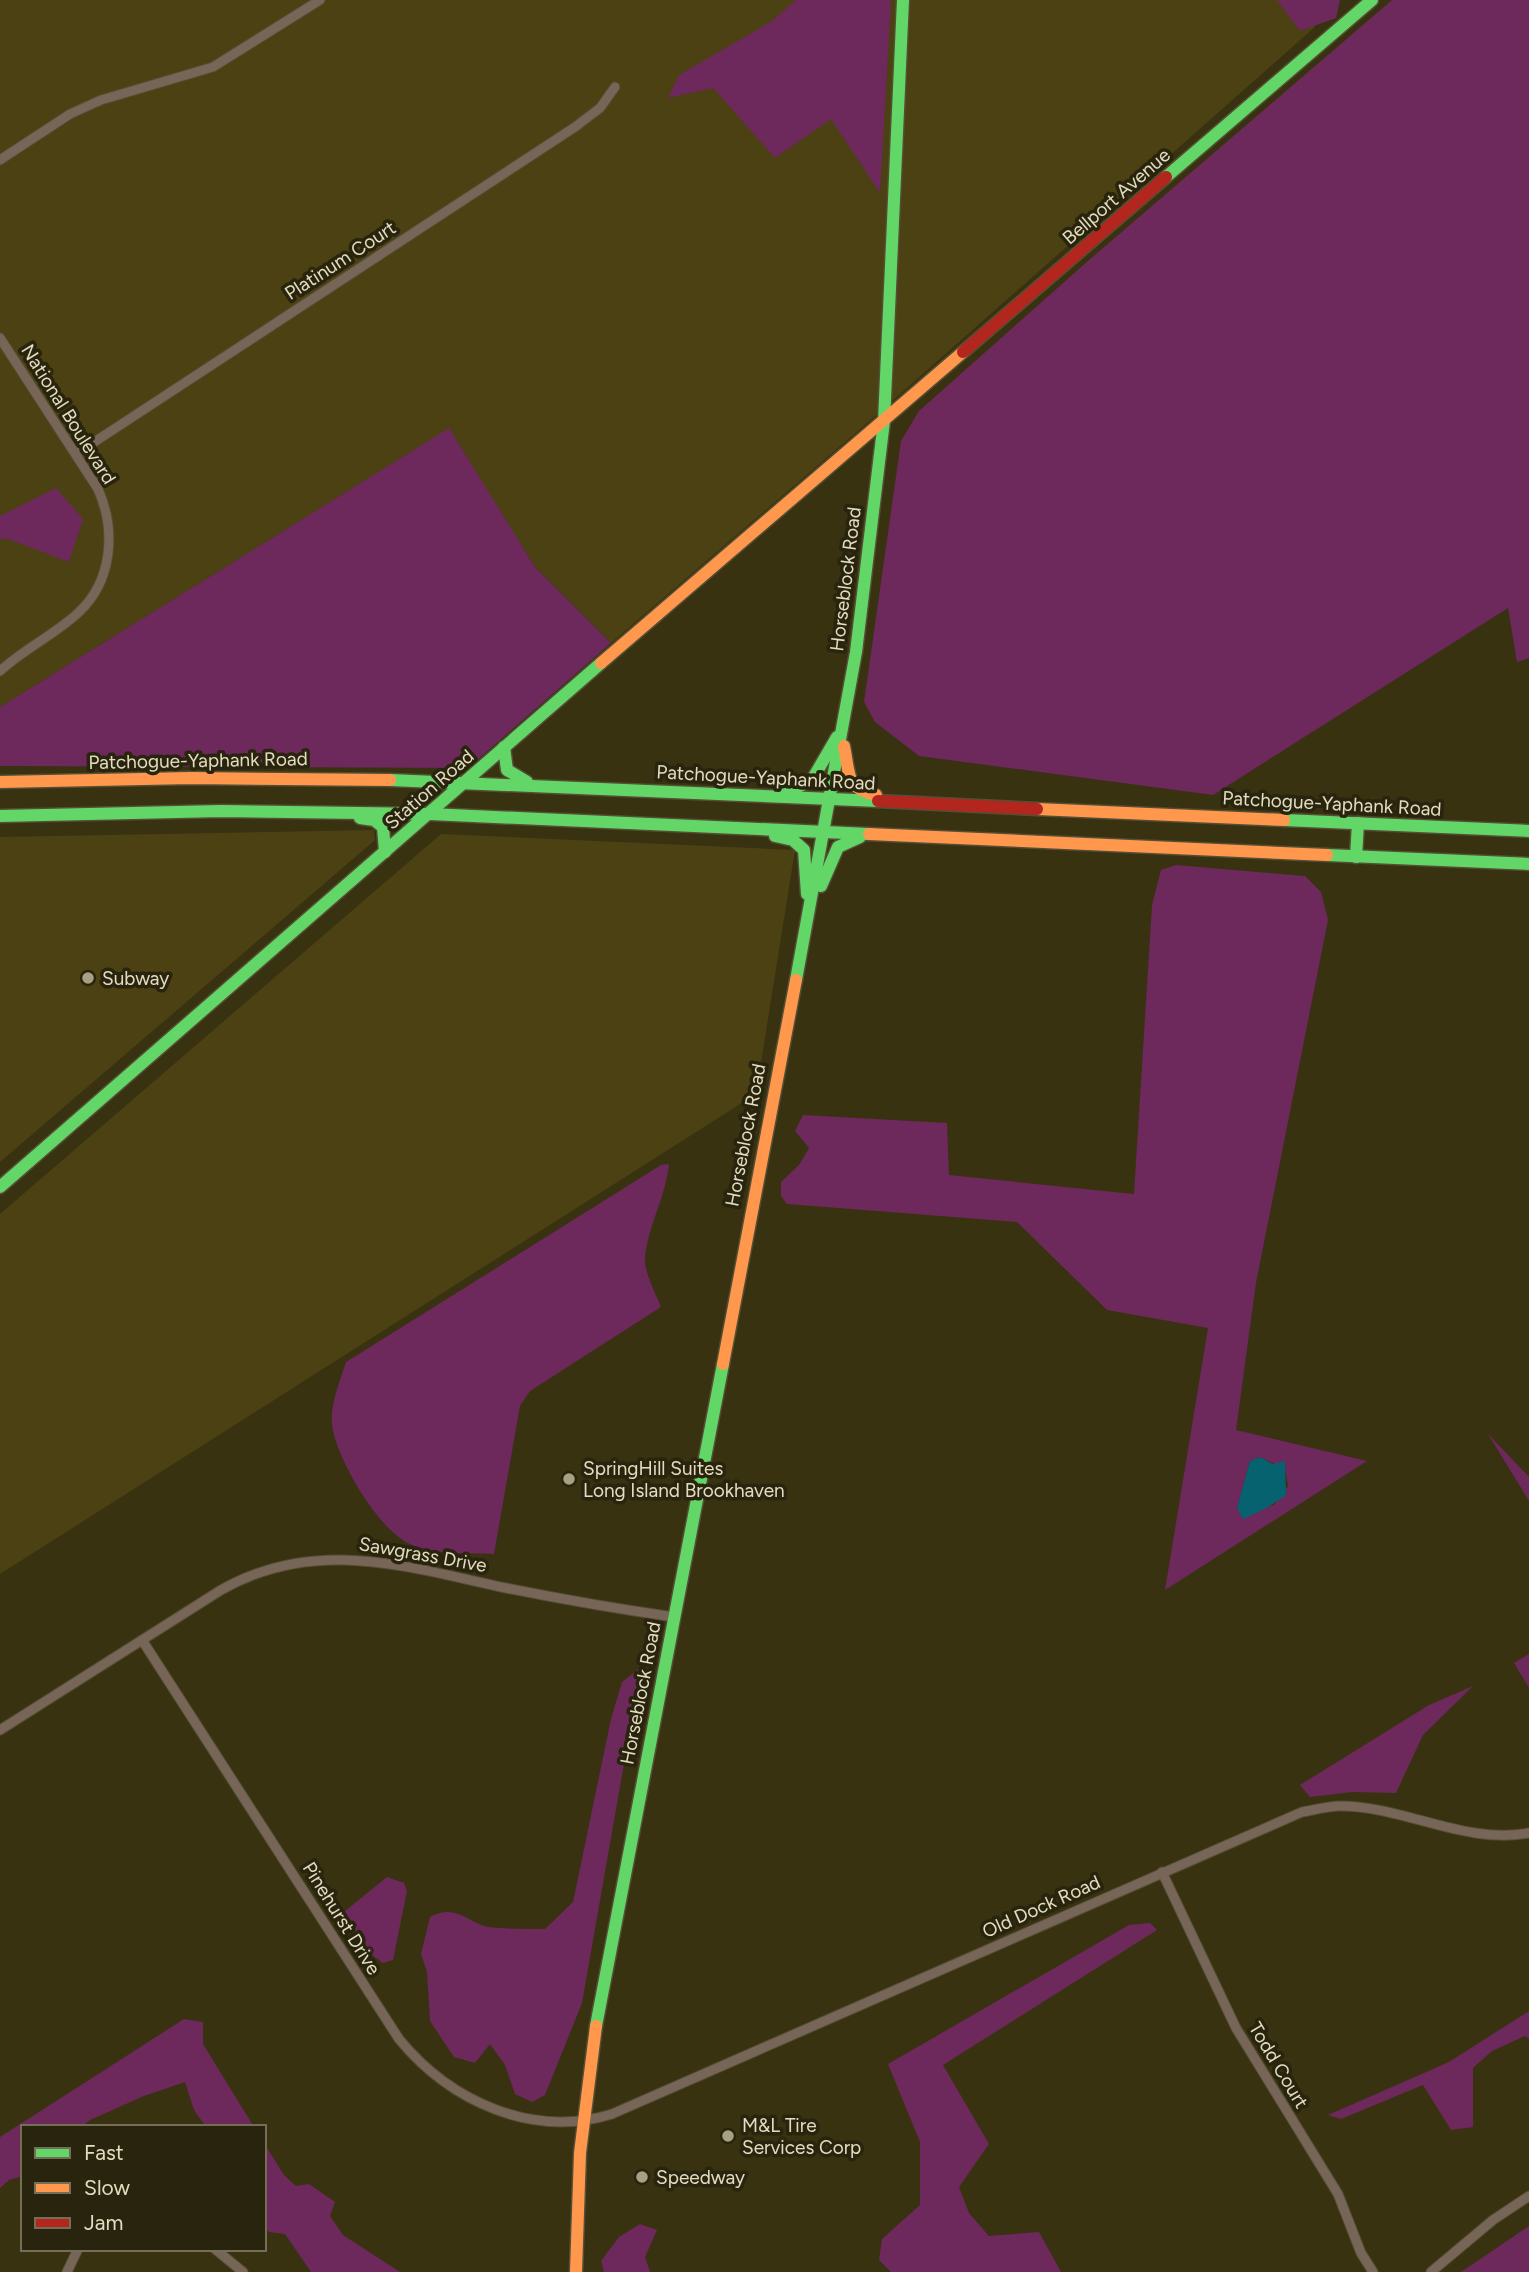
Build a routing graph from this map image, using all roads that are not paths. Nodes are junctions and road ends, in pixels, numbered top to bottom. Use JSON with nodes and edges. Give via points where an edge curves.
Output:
{"nodes":[{"id":1,"x":320,"y":0,"type":"edge"},
{"id":2,"x":903,"y":0,"type":"edge"},
{"id":3,"x":1372,"y":0,"type":"edge"},
{"id":4,"x":615,"y":87,"type":"dead end"},
{"id":5,"x":0,"y":160,"type":"edge"},
{"id":6,"x":0,"y":338,"type":"edge"},
{"id":7,"x":884,"y":421,"type":"junction"},
{"id":8,"x":76,"y":454,"type":"junction"},
{"id":9,"x":0,"y":671,"type":"edge"},
{"id":10,"x":843,"y":731,"type":"junction"},
{"id":11,"x":504,"y":747,"type":"junction"},
{"id":12,"x":0,"y":775,"type":"edge"},
{"id":13,"x":46,"y":781,"type":"junction"},
{"id":14,"x":0,"y":782,"type":"edge"},
{"id":15,"x":464,"y":783,"type":"junction"},
{"id":16,"x":538,"y":787,"type":"junction"},
{"id":17,"x":766,"y":797,"type":"junction"},
{"id":18,"x":830,"y":800,"type":"junction"},
{"id":19,"x":911,"y":803,"type":"junction"},
{"id":20,"x":317,"y":811,"type":"junction"},
{"id":21,"x":429,"y":814,"type":"junction"},
{"id":22,"x":0,"y":816,"type":"edge"},
{"id":23,"x":1358,"y":824,"type":"junction"},
{"id":24,"x":740,"y":828,"type":"junction"},
{"id":25,"x":1529,"y":831,"type":"edge"},
{"id":26,"x":825,"y":832,"type":"junction"},
{"id":27,"x":868,"y":834,"type":"junction"},
{"id":28,"x":385,"y":852,"type":"junction"},
{"id":29,"x":1356,"y":856,"type":"junction"},
{"id":30,"x":1529,"y":864,"type":"edge"},
{"id":31,"x":808,"y":921,"type":"junction"},
{"id":32,"x":0,"y":1187,"type":"edge"},
{"id":33,"x":674,"y":1618,"type":"junction"},
{"id":34,"x":142,"y":1640,"type":"junction"},
{"id":35,"x":0,"y":1730,"type":"edge"},
{"id":36,"x":1529,"y":1833,"type":"edge"},
{"id":37,"x":1163,"y":1872,"type":"junction"},
{"id":38,"x":582,"y":2120,"type":"junction"},
{"id":39,"x":1529,"y":2196,"type":"edge"},
{"id":40,"x":77,"y":2251,"type":"edge"},
{"id":41,"x":217,"y":2251,"type":"edge"},
{"id":42,"x":241,"y":2271,"type":"edge"},
{"id":43,"x":67,"y":2272,"type":"edge"},
{"id":44,"x":576,"y":2272,"type":"edge"},
{"id":45,"x":1373,"y":2272,"type":"edge"},
{"id":46,"x":1431,"y":2272,"type":"edge"}],
"edges":[{"from":1,"to":5,"type":"street","via":[[213,67],[101,100],[70,114]]},
{"from":2,"to":7,"type":"main road","name":"Horseblock Road"},
{"from":3,"to":7,"type":"main road","name":"Bellport Avenue"},
{"from":4,"to":8,"type":"street","name":"Platinum Court","via":[[584,121]]},
{"from":6,"to":8,"type":"street","name":"National Boulevard"},
{"from":7,"to":10,"type":"main road","name":"Horseblock Road"},
{"from":7,"to":11,"type":"main road","name":"Station Road"},
{"from":8,"to":9,"type":"street","name":"National Boulevard","via":[[107,511],[106,568],[84,608]]},
{"from":10,"to":17,"type":"main road","via":[[808,785]]},
{"from":10,"to":18,"type":"main road","name":"Horseblock Road"},
{"from":10,"to":19,"type":"main road","via":[[849,781],[855,789]]},
{"from":11,"to":15,"type":"main road","name":"Station Road"},
{"from":11,"to":16,"type":"main road","via":[[510,774]]},
{"from":12,"to":13,"type":"main road"},
{"from":13,"to":14,"type":"main road","name":"Patchogue-Yaphank Road"},
{"from":13,"to":15,"type":"main road","name":"Patchogue-Yaphank Road","via":[[264,777]]},
{"from":15,"to":16,"type":"main road","name":"Patchogue-Yaphank Road"},
{"from":15,"to":21,"type":"main road","name":"Station Road"},
{"from":16,"to":17,"type":"main road","name":"Patchogue-Yaphank Road"},
{"from":17,"to":18,"type":"main road","name":"Patchogue-Yaphank Road"},
{"from":18,"to":19,"type":"main road","name":"Patchogue-Yaphank Road"},
{"from":18,"to":26,"type":"main road","name":"Horseblock Road"},
{"from":19,"to":23,"type":"main road","name":"Patchogue-Yaphank Road"},
{"from":20,"to":21,"type":"main road"},
{"from":20,"to":22,"type":"main road"},
{"from":20,"to":28,"type":"main road","via":[[374,820],[386,832]]},
{"from":21,"to":24,"type":"main road"},
{"from":21,"to":28,"type":"main road","name":"Station Road"},
{"from":23,"to":25,"type":"main road","name":"Patchogue-Yaphank Road"},
{"from":23,"to":29,"type":"main road"},
{"from":24,"to":26,"type":"main road"},
{"from":24,"to":31,"type":"main road","via":[[802,846]]},
{"from":26,"to":27,"type":"main road"},
{"from":26,"to":31,"type":"main road","name":"Horseblock Road"},
{"from":27,"to":29,"type":"main road"},
{"from":27,"to":31,"type":"main road","via":[[838,847]]},
{"from":28,"to":32,"type":"main road","name":"Station Road"},
{"from":29,"to":30,"type":"main road"},
{"from":31,"to":33,"type":"main road","name":"Horseblock Road"},
{"from":33,"to":34,"type":"street","name":"Sawgrass Drive","via":[[388,1563],[327,1559],[253,1573]]},
{"from":33,"to":38,"type":"main road","name":"Horseblock Road","via":[[600,2002]]},
{"from":34,"to":35,"type":"street","name":"Sawgrass Drive"},
{"from":34,"to":38,"type":"street","name":"Pinehurst Drive","via":[[410,2052],[449,2086],[494,2110],[543,2120]]},
{"from":36,"to":37,"type":"street","name":"Old Dock Road","via":[[1482,1834],[1339,1806],[1300,1813]]},
{"from":37,"to":38,"type":"street","name":"Old Dock Road","via":[[612,2114]]},
{"from":37,"to":45,"type":"street","name":"Todd Court","via":[[1236,2028],[1338,2194]]},
{"from":38,"to":44,"type":"main road","name":"Horseblock Road"},
{"from":39,"to":46,"type":"street"},
{"from":40,"to":43,"type":"street"},
{"from":41,"to":42,"type":"street"}]}
